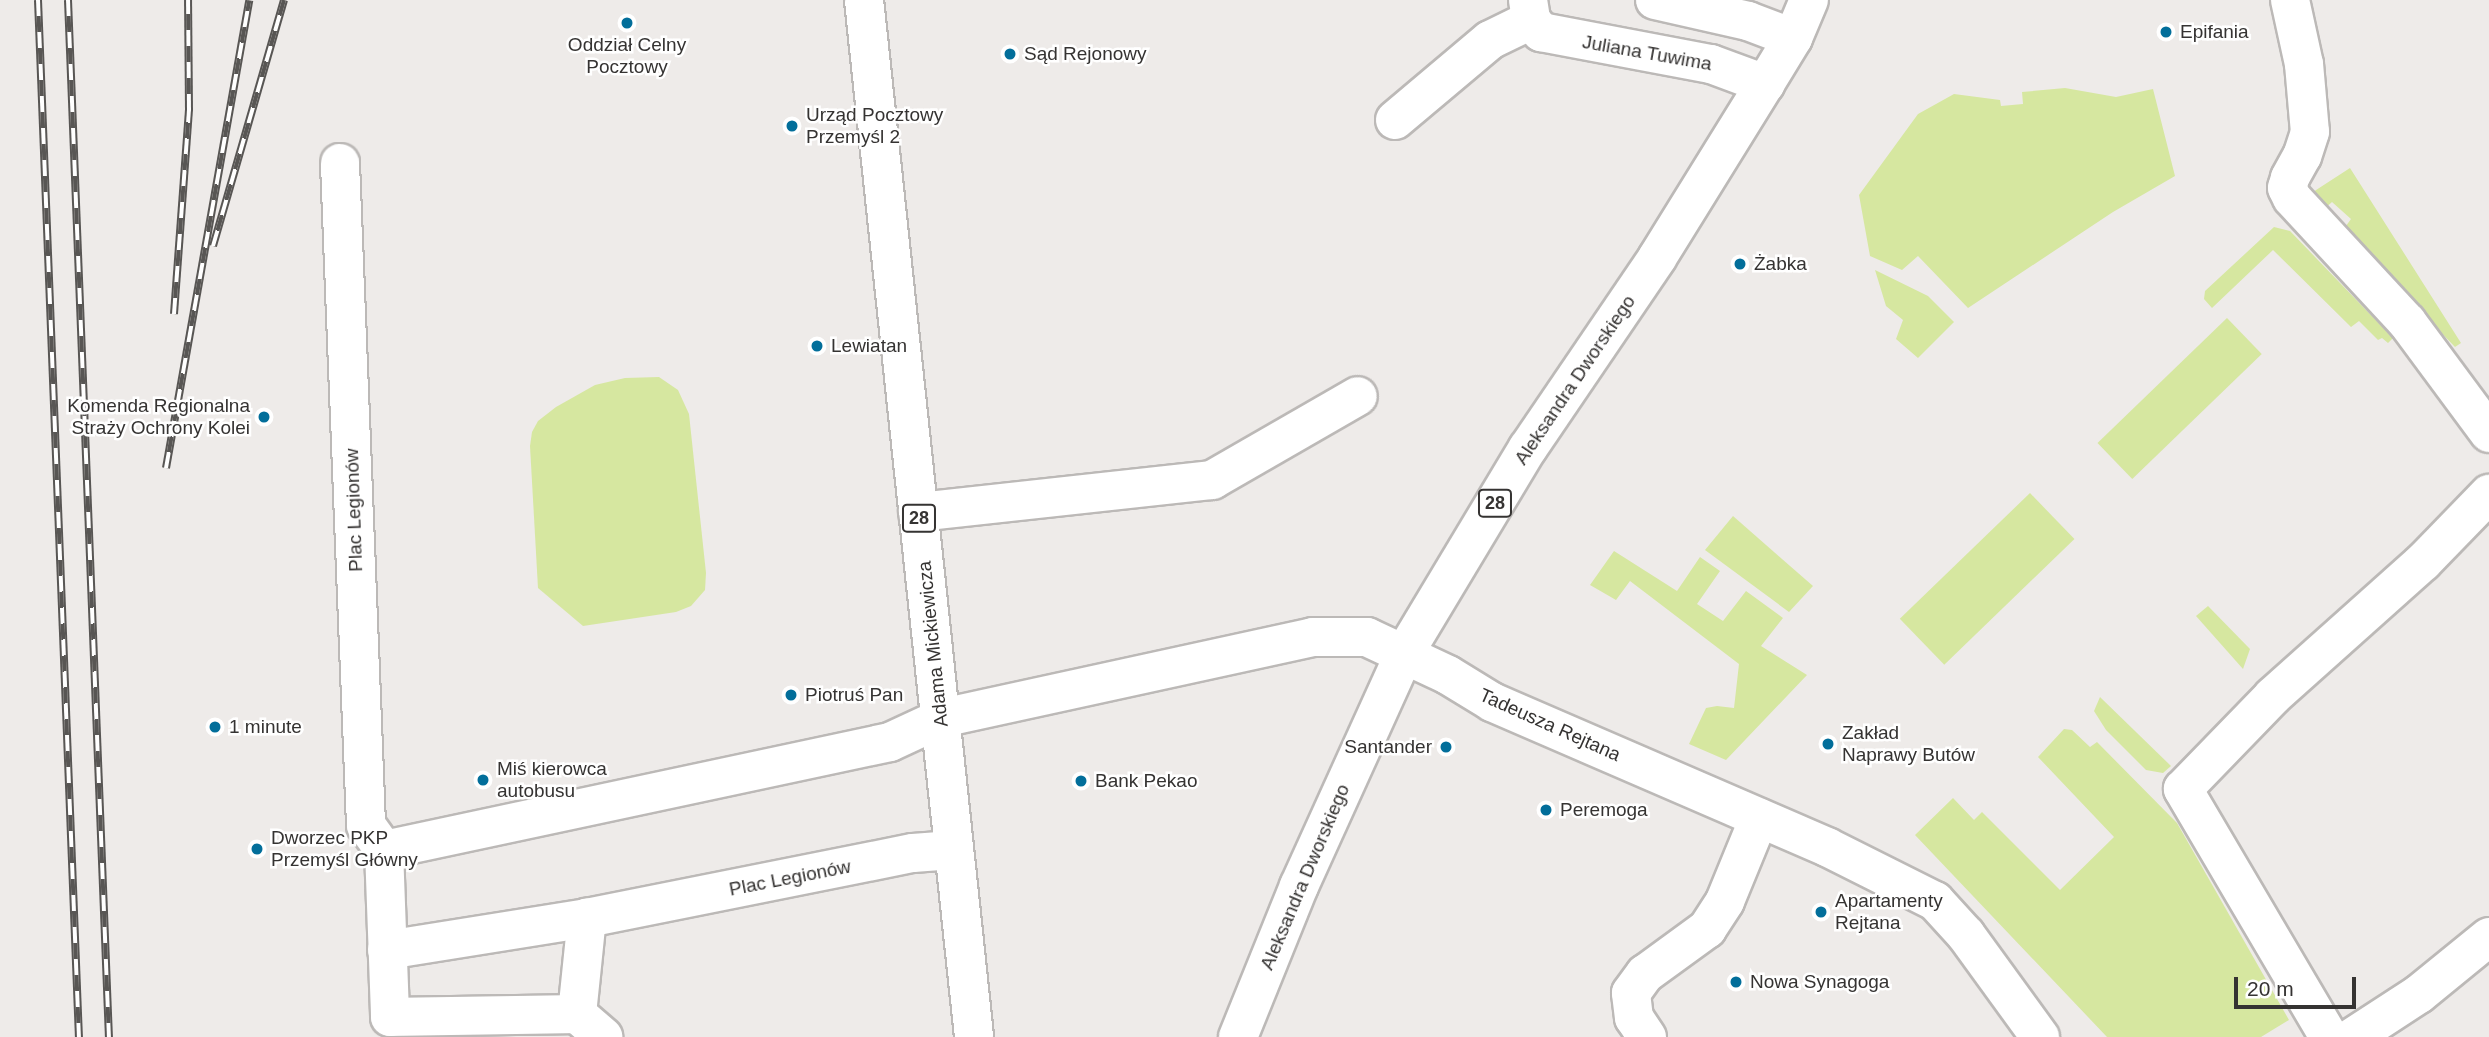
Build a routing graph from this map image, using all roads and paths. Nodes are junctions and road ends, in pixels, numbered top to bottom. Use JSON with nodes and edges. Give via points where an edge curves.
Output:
{"nodes":[{"id":1,"x":864,"y":0,"type":"edge"},
{"id":2,"x":1655,"y":0,"type":"edge"},
{"id":3,"x":1810,"y":0,"type":"edge"},
{"id":4,"x":2290,"y":0,"type":"edge"},
{"id":5,"x":1530,"y":10,"type":"edge"},
{"id":6,"x":1793,"y":38,"type":"junction"},
{"id":7,"x":1765,"y":84,"type":"junction"},
{"id":8,"x":1395,"y":120,"type":"dead end"},
{"id":9,"x":340,"y":163,"type":"dead end"},
{"id":10,"x":1358,"y":396,"type":"dead end"},
{"id":11,"x":2489,"y":433,"type":"edge"},
{"id":12,"x":2489,"y":494,"type":"edge"},
{"id":13,"x":918,"y":512,"type":"junction"},
{"id":14,"x":1404,"y":654,"type":"junction"},
{"id":15,"x":942,"y":718,"type":"junction"},
{"id":16,"x":1759,"y":818,"type":"junction"},
{"id":17,"x":384,"y":850,"type":"junction"},
{"id":18,"x":953,"y":850,"type":"junction"},
{"id":19,"x":587,"y":918,"type":"junction"},
{"id":20,"x":2489,"y":937,"type":"edge"},
{"id":21,"x":387,"y":950,"type":"junction"},
{"id":22,"x":590,"y":1026,"type":"edge"},
{"id":23,"x":974,"y":1037,"type":"edge"},
{"id":24,"x":1238,"y":1037,"type":"edge"},
{"id":25,"x":1647,"y":1037,"type":"edge"},
{"id":26,"x":2040,"y":1037,"type":"edge"},
{"id":27,"x":2329,"y":1037,"type":"edge"},
{"id":28,"x":2353,"y":1037,"type":"edge"}],
"edges":[{"from":1,"to":13,"type":"street","name":"Adama Mickiewicza","number":"28"},
{"from":2,"to":6,"type":"street","via":[[1748,21]]},
{"from":3,"to":6,"type":"street","name":"Aleksandra Dworskiego","number":"28"},
{"from":4,"to":11,"type":"street","via":[[2304,64],[2310,132],[2287,188],[2407,322]]},
{"from":5,"to":7,"type":"street","name":"Juliana Tuwima","via":[[1541,32],[1556,37],[1711,64]]},
{"from":5,"to":8,"type":"street","name":"Juliana Tuwima"},
{"from":6,"to":7,"type":"street","name":"Aleksandra Dworskiego","number":"28"},
{"from":7,"to":14,"type":"street","name":"Aleksandra Dworskiego","number":"28","via":[[1657,258],[1528,448]]},
{"from":9,"to":17,"type":"street","name":"Plac Legionów","via":[[366,825]]},
{"from":10,"to":13,"type":"street","via":[[1212,480]]},
{"from":12,"to":27,"type":"street","via":[[2423,562],[2273,696],[2183,789]]},
{"from":13,"to":15,"type":"street","name":"Adama Mickiewicza","number":"28"},
{"from":14,"to":15,"type":"street","name":"Tadeusza Rejtana","via":[[1367,638],[1313,637]]},
{"from":14,"to":16,"type":"street","name":"Tadeusza Rejtana","via":[[1492,702]]},
{"from":14,"to":24,"type":"street","name":"Aleksandra Dworskiego","number":"28","via":[[1304,874]]},
{"from":15,"to":17,"type":"street","via":[[890,742]]},
{"from":15,"to":18,"type":"street","name":"Adama Mickiewicza","number":"28"},
{"from":16,"to":25,"type":"street","via":[[1724,901],[1707,929],[1645,974],[1631,993],[1634,1018]]},
{"from":16,"to":26,"type":"street","name":"Tadeusza Rejtana","via":[[1935,901],[1966,935]]},
{"from":17,"to":21,"type":"street"},
{"from":18,"to":19,"type":"street","name":"Plac Legionów","via":[[913,853]]},
{"from":18,"to":23,"type":"street","name":"Adama Mickiewicza","number":"28"},
{"from":19,"to":21,"type":"street","name":"Plac Legionów"},
{"from":19,"to":22,"type":"street"},
{"from":20,"to":28,"type":"street","via":[[2419,994]]},
{"from":21,"to":22,"type":"street","via":[[390,1017]]}]}
